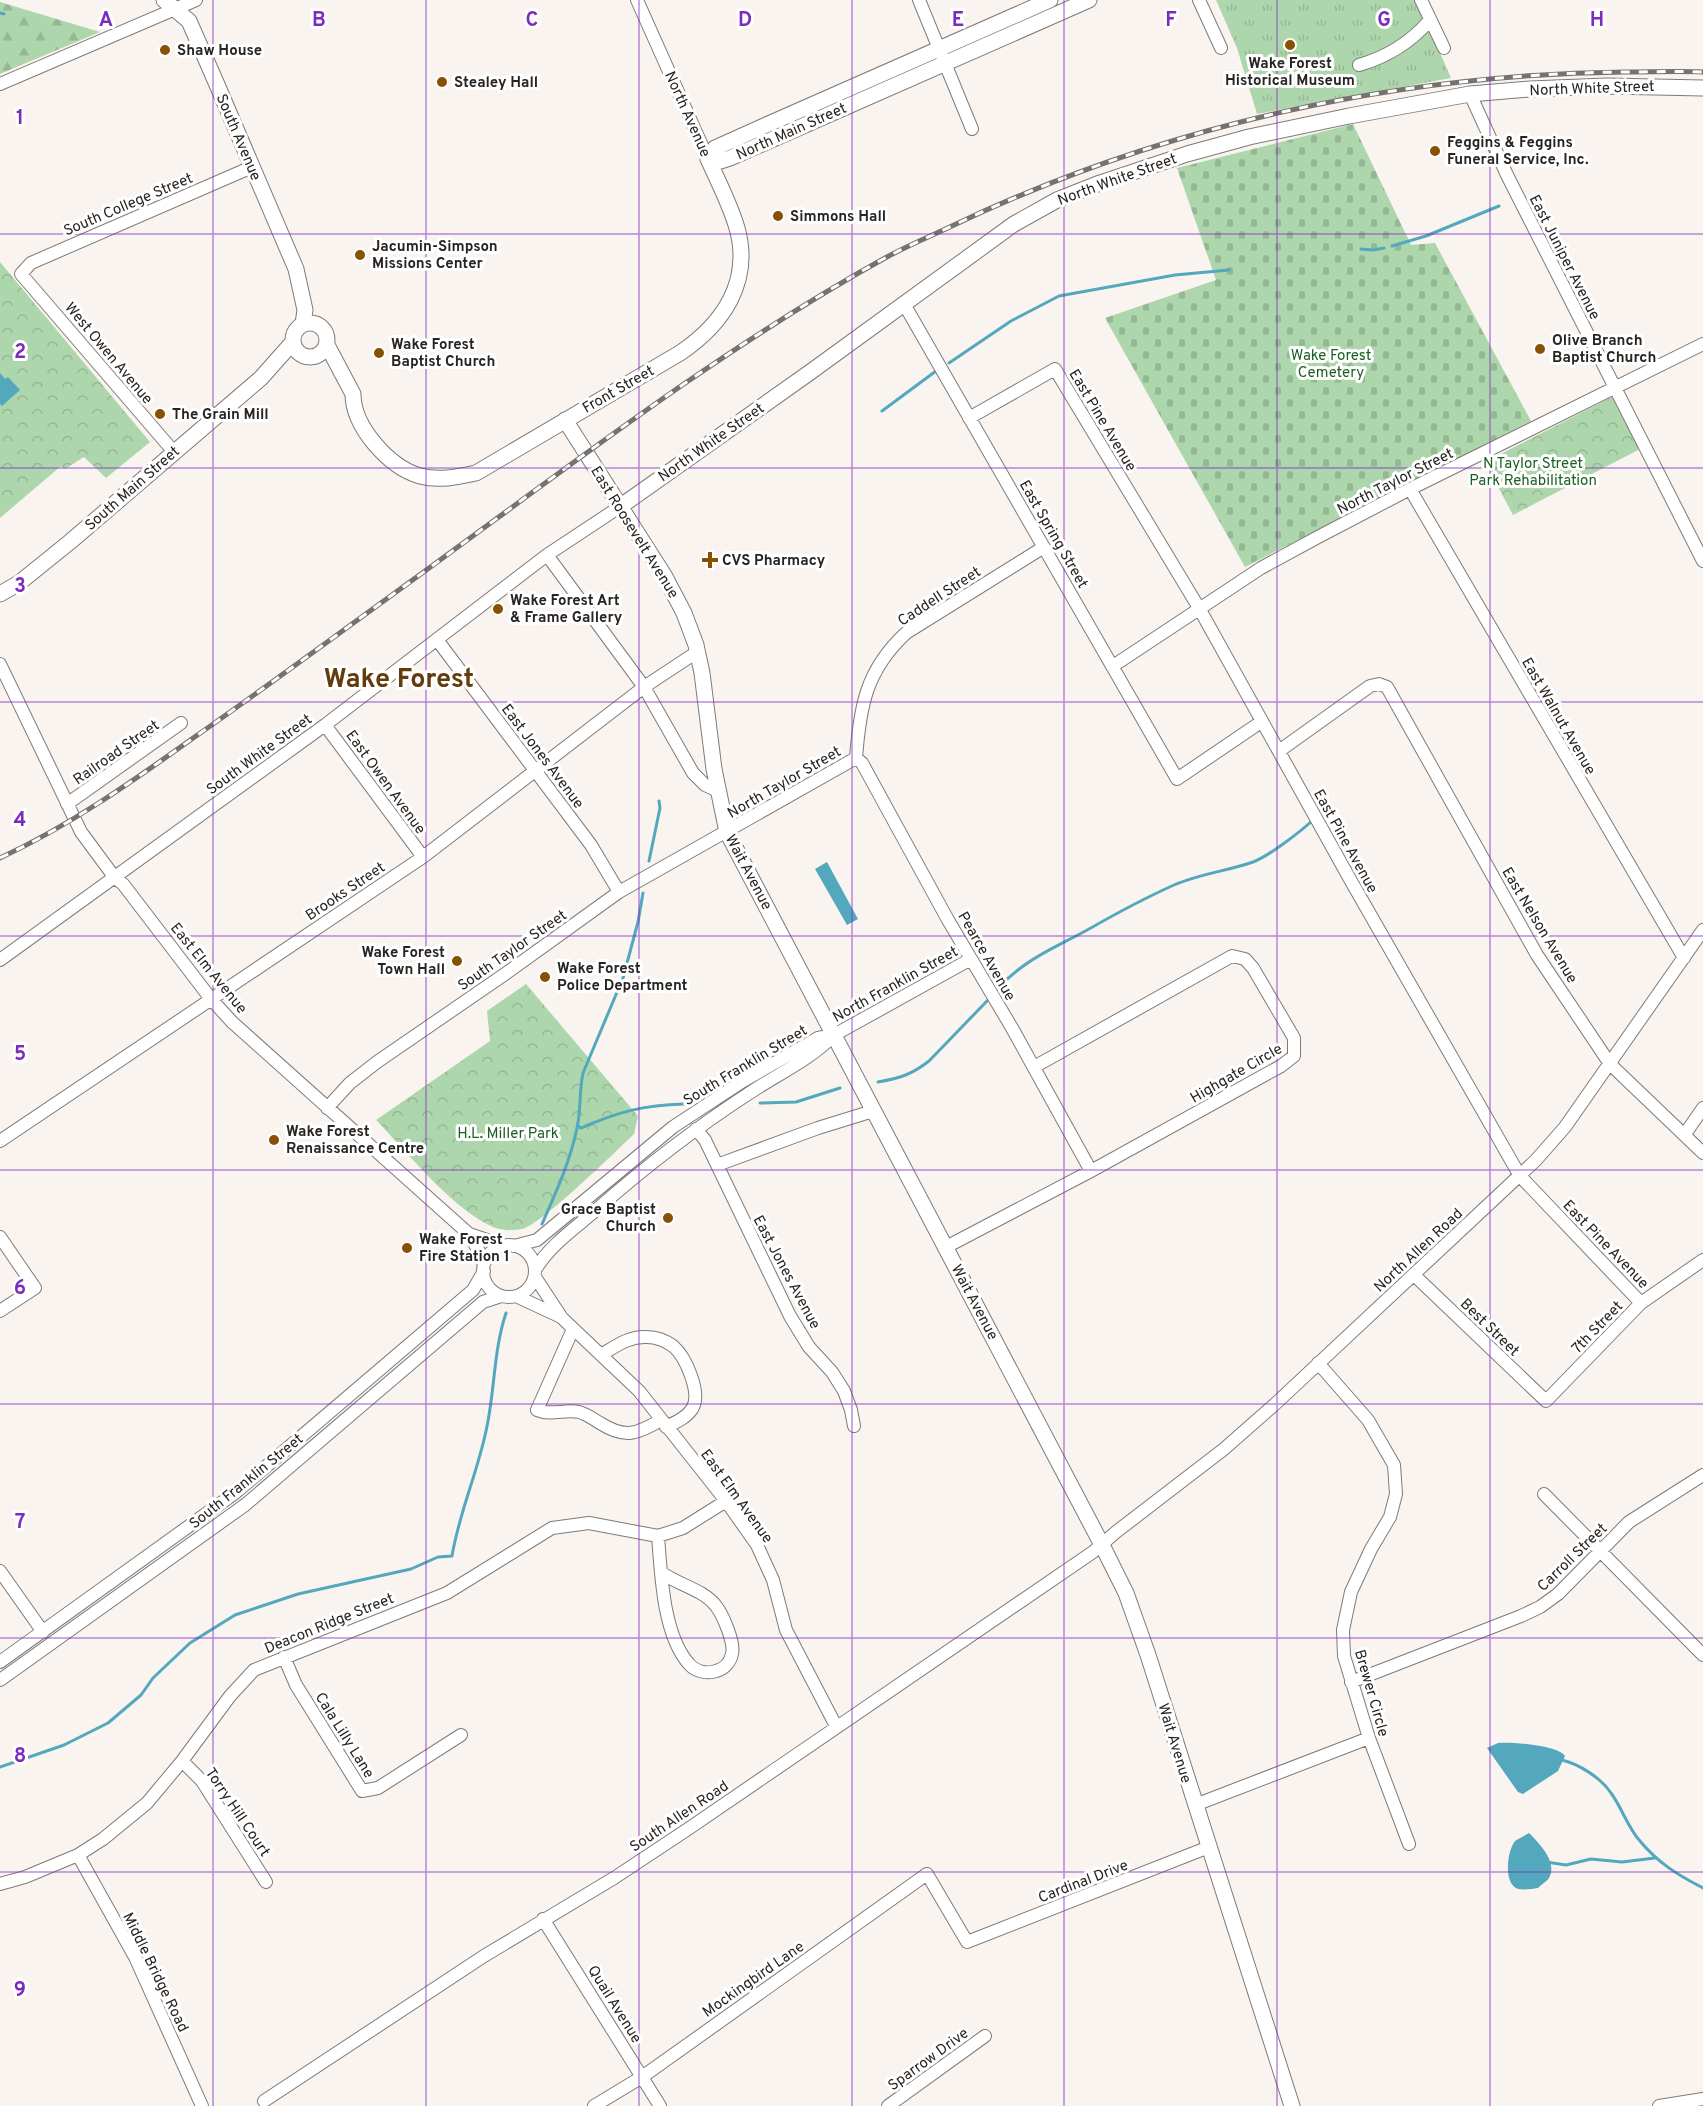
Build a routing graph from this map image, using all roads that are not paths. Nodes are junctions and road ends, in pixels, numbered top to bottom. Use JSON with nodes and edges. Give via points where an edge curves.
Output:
{"nodes":[{"id":1,"x":196,"y":0,"type":"edge"},
{"id":2,"x":637,"y":0,"type":"edge"},
{"id":3,"x":919,"y":0,"type":"edge"},
{"id":4,"x":1050,"y":0,"type":"edge"},
{"id":5,"x":1089,"y":0,"type":"edge"},
{"id":6,"x":1199,"y":0,"type":"edge"},
{"id":7,"x":1421,"y":0,"type":"edge"},
{"id":8,"x":169,"y":4,"type":"edge"},
{"id":9,"x":1430,"y":20,"type":"junction"},
{"id":10,"x":1221,"y":48,"type":"dead end"},
{"id":11,"x":1444,"y":48,"type":"dead end"},
{"id":12,"x":942,"y":56,"type":"junction"},
{"id":13,"x":1359,"y":65,"type":"dead end"},
{"id":14,"x":0,"y":84,"type":"edge"},
{"id":15,"x":1703,"y":88,"type":"edge"},
{"id":16,"x":1470,"y":94,"type":"junction"},
{"id":17,"x":972,"y":129,"type":"dead end"},
{"id":18,"x":708,"y":159,"type":"junction"},
{"id":19,"x":252,"y":167,"type":"junction"},
{"id":20,"x":737,"y":228,"type":"joint"},
{"id":21,"x":296,"y":269,"type":"junction"},
{"id":22,"x":21,"y":274,"type":"joint"},
{"id":23,"x":904,"y":304,"type":"junction"},
{"id":24,"x":303,"y":324,"type":"junction"},
{"id":25,"x":319,"y":325,"type":"junction"},
{"id":26,"x":1703,"y":344,"type":"edge"},
{"id":27,"x":310,"y":349,"type":"junction"},
{"id":28,"x":1614,"y":388,"type":"junction"},
{"id":29,"x":969,"y":418,"type":"junction"},
{"id":30,"x":565,"y":420,"type":"junction"},
{"id":31,"x":174,"y":452,"type":"junction"},
{"id":32,"x":1410,"y":489,"type":"junction"},
{"id":33,"x":621,"y":506,"type":"junction"},
{"id":34,"x":1044,"y":547,"type":"junction"},
{"id":35,"x":547,"y":555,"type":"junction"},
{"id":36,"x":1703,"y":561,"type":"edge"},
{"id":37,"x":0,"y":594,"type":"edge"},
{"id":38,"x":1199,"y":608,"type":"junction"},
{"id":39,"x":438,"y":641,"type":"junction"},
{"id":40,"x":698,"y":652,"type":"junction"},
{"id":41,"x":0,"y":664,"type":"edge"},
{"id":42,"x":1113,"y":666,"type":"junction"},
{"id":43,"x":644,"y":687,"type":"junction"},
{"id":44,"x":1261,"y":722,"type":"junction"},
{"id":45,"x":181,"y":723,"type":"dead end"},
{"id":46,"x":325,"y":725,"type":"junction"},
{"id":47,"x":1279,"y":751,"type":"junction"},
{"id":48,"x":856,"y":758,"type":"junction"},
{"id":49,"x":535,"y":771,"type":"junction"},
{"id":50,"x":718,"y":791,"type":"junction"},
{"id":51,"x":67,"y":804,"type":"junction"},
{"id":52,"x":727,"y":832,"type":"junction"},
{"id":53,"x":423,"y":857,"type":"junction"},
{"id":54,"x":115,"y":878,"type":"junction"},
{"id":55,"x":619,"y":892,"type":"junction"},
{"id":56,"x":1703,"y":930,"type":"edge"},
{"id":57,"x":1684,"y":958,"type":"junction"},
{"id":58,"x":971,"y":959,"type":"junction"},
{"id":59,"x":0,"y":960,"type":"edge"},
{"id":60,"x":212,"y":999,"type":"junction"},
{"id":61,"x":834,"y":1035,"type":"junction"},
{"id":62,"x":1610,"y":1064,"type":"junction"},
{"id":63,"x":1034,"y":1067,"type":"junction"},
{"id":64,"x":327,"y":1108,"type":"junction"},
{"id":65,"x":1703,"y":1108,"type":"edge"},
{"id":66,"x":873,"y":1111,"type":"junction"},
{"id":67,"x":696,"y":1129,"type":"junction"},
{"id":68,"x":1685,"y":1134,"type":"junction"},
{"id":69,"x":0,"y":1141,"type":"edge"},
{"id":70,"x":1703,"y":1153,"type":"edge"},
{"id":71,"x":717,"y":1165,"type":"junction"},
{"id":72,"x":1091,"y":1171,"type":"junction"},
{"id":73,"x":1520,"y":1176,"type":"junction"},
{"id":74,"x":469,"y":1234,"type":"junction"},
{"id":75,"x":0,"y":1237,"type":"edge"},
{"id":76,"x":510,"y":1246,"type":"junction"},
{"id":77,"x":946,"y":1247,"type":"junction"},
{"id":78,"x":1703,"y":1260,"type":"edge"},
{"id":79,"x":484,"y":1267,"type":"junction"},
{"id":80,"x":535,"y":1273,"type":"junction"},
{"id":81,"x":1414,"y":1275,"type":"junction"},
{"id":82,"x":501,"y":1296,"type":"junction"},
{"id":83,"x":516,"y":1296,"type":"junction"},
{"id":84,"x":1641,"y":1303,"type":"junction"},
{"id":85,"x":0,"y":1311,"type":"edge"},
{"id":86,"x":562,"y":1318,"type":"junction"},
{"id":87,"x":573,"y":1329,"type":"junction"},
{"id":88,"x":601,"y":1355,"type":"junction"},
{"id":89,"x":1318,"y":1363,"type":"junction"},
{"id":90,"x":1546,"y":1401,"type":"joint"},
{"id":91,"x":664,"y":1424,"type":"junction"},
{"id":92,"x":854,"y":1426,"type":"dead end"},
{"id":93,"x":1703,"y":1475,"type":"edge"},
{"id":94,"x":1544,"y":1494,"type":"dead end"},
{"id":95,"x":726,"y":1501,"type":"junction"},
{"id":96,"x":658,"y":1536,"type":"junction"},
{"id":97,"x":1102,"y":1545,"type":"junction"},
{"id":98,"x":1601,"y":1550,"type":"junction"},
{"id":99,"x":0,"y":1571,"type":"edge"},
{"id":100,"x":662,"y":1573,"type":"junction"},
{"id":101,"x":43,"y":1632,"type":"junction"},
{"id":102,"x":1703,"y":1655,"type":"edge"},
{"id":103,"x":284,"y":1657,"type":"junction"},
{"id":104,"x":0,"y":1662,"type":"edge"},
{"id":105,"x":0,"y":1680,"type":"edge"},
{"id":106,"x":1352,"y":1682,"type":"junction"},
{"id":107,"x":836,"y":1726,"type":"junction"},
{"id":108,"x":461,"y":1735,"type":"dead end"},
{"id":109,"x":1369,"y":1738,"type":"junction"},
{"id":110,"x":182,"y":1761,"type":"junction"},
{"id":111,"x":1195,"y":1805,"type":"junction"},
{"id":112,"x":1409,"y":1844,"type":"dead end"},
{"id":113,"x":1209,"y":1847,"type":"junction"},
{"id":114,"x":78,"y":1855,"type":"junction"},
{"id":115,"x":927,"y":1874,"type":"joint"},
{"id":116,"x":266,"y":1882,"type":"dead end"},
{"id":117,"x":0,"y":1884,"type":"edge"},
{"id":118,"x":543,"y":1919,"type":"junction"},
{"id":119,"x":985,"y":2036,"type":"dead end"},
{"id":120,"x":642,"y":2077,"type":"junction"},
{"id":121,"x":1703,"y":2099,"type":"edge"},
{"id":122,"x":264,"y":2101,"type":"dead end"},
{"id":123,"x":202,"y":2106,"type":"edge"},
{"id":124,"x":594,"y":2106,"type":"edge"},
{"id":125,"x":660,"y":2106,"type":"edge"},
{"id":126,"x":888,"y":2106,"type":"edge"},
{"id":127,"x":1292,"y":2106,"type":"edge"},
{"id":128,"x":1659,"y":2106,"type":"edge"}],
"edges":[{"from":1,"to":8,"type":"street"},
{"from":2,"to":18,"type":"street","name":"North Avenue"},
{"from":3,"to":12,"type":"street"},
{"from":4,"to":12,"type":"main road","name":"North Main Street"},
{"from":5,"to":12,"type":"main road","name":"North Main Street"},
{"from":6,"to":10,"type":"street"},
{"from":7,"to":9,"type":"street"},
{"from":8,"to":14,"type":"street"},
{"from":8,"to":19,"type":"main road","name":"South Avenue","via":[[189,21]]},
{"from":9,"to":11,"type":"street"},
{"from":9,"to":13,"type":"street","via":[[1418,35],[1399,48]]},
{"from":12,"to":17,"type":"street"},
{"from":12,"to":18,"type":"main road","name":"North Main Street","via":[[730,158]]},
{"from":15,"to":16,"type":"main road","name":"North White Street","via":[[1607,86]]},
{"from":16,"to":23,"type":"main road","name":"North White Street","via":[[1249,137],[1100,183],[1024,217]]},
{"from":16,"to":28,"type":"street","name":"East Juniper Avenue"},
{"from":18,"to":20,"type":"main road","name":"North Avenue"},
{"from":19,"to":21,"type":"main road","name":"South Avenue"},
{"from":19,"to":22,"type":"street","name":"South College Street","via":[[30,263]]},
{"from":20,"to":30,"type":"main road","name":"Front Street","via":[[741,254],[738,279],[732,298],[713,327],[680,353]]},
{"from":21,"to":24,"type":"main road","name":"South Avenue","via":[[305,310]]},
{"from":21,"to":25,"type":"main road","name":"South Avenue","via":[[306,283]]},
{"from":22,"to":31,"type":"street","name":"West Owen Avenue"},
{"from":23,"to":29,"type":"street","name":"East Spring Street"},
{"from":23,"to":33,"type":"main road","name":"North White Street"},
{"from":24,"to":25,"type":"main road"},
{"from":24,"to":27,"type":"main road","via":[[294,333]]},
{"from":25,"to":27,"type":"main road","name":"South Avenue","via":[[326,334]]},
{"from":26,"to":28,"type":"street","name":"North Taylor Street"},
{"from":27,"to":30,"type":"main road","name":"Front Street","via":[[332,369],[378,447],[390,460],[421,476],[448,479],[476,473]]},
{"from":27,"to":31,"type":"main road","name":"South Main Street","via":[[261,378]]},
{"from":28,"to":32,"type":"street","name":"North Taylor Street"},
{"from":28,"to":36,"type":"street","name":"East Juniper Avenue"},
{"from":29,"to":34,"type":"street","name":"East Spring Street"},
{"from":29,"to":38,"type":"street","name":"East Pine Avenue","via":[[1056,370]]},
{"from":30,"to":33,"type":"main road","name":"East Roosevelt Avenue"},
{"from":31,"to":37,"type":"main road","name":"South Main Street","via":[[19,583]]},
{"from":32,"to":38,"type":"street","name":"North Taylor Street","via":[[1261,568]]},
{"from":32,"to":57,"type":"street","name":"East Walnut Avenue"},
{"from":33,"to":35,"type":"street","name":"South White Street"},
{"from":33,"to":40,"type":"main road","name":"East Roosevelt Avenue","via":[[674,592]]},
{"from":34,"to":42,"type":"street","name":"East Spring Street"},
{"from":34,"to":48,"type":"street","name":"Caddell Street","via":[[893,645],[865,692]]},
{"from":35,"to":39,"type":"street","name":"South White Street"},
{"from":35,"to":43,"type":"street"},
{"from":38,"to":42,"type":"street","name":"North Taylor Street"},
{"from":38,"to":44,"type":"street","name":"East Pine Avenue"},
{"from":39,"to":46,"type":"street","name":"South White Street"},
{"from":39,"to":49,"type":"street","name":"East Jones Avenue"},
{"from":40,"to":43,"type":"street","name":"Brooks Street"},
{"from":40,"to":50,"type":"main road","name":"East Roosevelt Avenue"},
{"from":41,"to":51,"type":"street","name":"East Elm Avenue"},
{"from":42,"to":44,"type":"street","name":"East Spring Street","via":[[1177,779]]},
{"from":43,"to":49,"type":"street","name":"Brooks Street"},
{"from":43,"to":50,"type":"street","via":[[693,773]]},
{"from":44,"to":47,"type":"street","name":"East Pine Avenue"},
{"from":45,"to":51,"type":"street","name":"Railroad Street"},
{"from":46,"to":53,"type":"street","name":"East Owen Avenue"},
{"from":46,"to":54,"type":"street","name":"South White Street"},
{"from":47,"to":62,"type":"street","name":"East Nelson Avenue","via":[[1370,686],[1387,687],[1537,955]]},
{"from":47,"to":73,"type":"street","name":"East Pine Avenue"},
{"from":48,"to":52,"type":"street","name":"North Taylor Street"},
{"from":48,"to":58,"type":"street","name":"Pearce Avenue"},
{"from":49,"to":53,"type":"street","name":"Brooks Street"},
{"from":49,"to":55,"type":"street","name":"East Jones Avenue","via":[[591,845]]},
{"from":50,"to":52,"type":"main road","name":"Wait Avenue"},
{"from":51,"to":54,"type":"street","name":"East Elm Avenue","via":[[81,832]]},
{"from":52,"to":55,"type":"street","name":"South Taylor Street"},
{"from":52,"to":61,"type":"main road","name":"Wait Avenue"},
{"from":53,"to":60,"type":"street","name":"Brooks Street"},
{"from":54,"to":59,"type":"street","name":"South White Street"},
{"from":54,"to":60,"type":"street","name":"East Elm Avenue"},
{"from":55,"to":64,"type":"street","name":"South Taylor Street","via":[[377,1062]]},
{"from":56,"to":57,"type":"street","name":"North Allen Road"},
{"from":57,"to":62,"type":"street","name":"North Allen Road"},
{"from":58,"to":61,"type":"street","name":"North Franklin Street"},
{"from":58,"to":63,"type":"street","name":"Pearce Avenue"},
{"from":60,"to":64,"type":"street","name":"East Elm Avenue"},
{"from":60,"to":69,"type":"street","name":"Brooks Street"},
{"from":61,"to":66,"type":"main road","name":"Wait Avenue"},
{"from":61,"to":67,"type":"street","name":"South Franklin Street","via":[[823,1047]]},
{"from":61,"to":76,"type":"street","name":"South Franklin Street","via":[[818,1038],[673,1127],[537,1240]]},
{"from":62,"to":68,"type":"street","name":"East Nelson Avenue"},
{"from":62,"to":73,"type":"street","name":"North Allen Road","via":[[1559,1135]]},
{"from":63,"to":72,"type":"street","name":"Pearce Avenue"},
{"from":63,"to":72,"type":"street","name":"Highgate Circle","via":[[1232,956],[1245,959],[1253,968],[1294,1038],[1294,1056],[1281,1066]]},
{"from":64,"to":74,"type":"street","name":"East Elm Avenue"},
{"from":65,"to":68,"type":"street"},
{"from":66,"to":71,"type":"street"},
{"from":66,"to":77,"type":"main road","name":"Wait Avenue"},
{"from":67,"to":71,"type":"street","name":"East Jones Avenue"},
{"from":67,"to":80,"type":"street","name":"South Franklin Street","via":[[545,1253]]},
{"from":68,"to":70,"type":"street","name":"East Nelson Avenue"},
{"from":71,"to":92,"type":"street","name":"East Jones Avenue","via":[[790,1316],[844,1391]]},
{"from":72,"to":77,"type":"street","name":"Highgate Circle"},
{"from":73,"to":81,"type":"street","name":"North Allen Road"},
{"from":73,"to":84,"type":"street","name":"East Pine Avenue"},
{"from":74,"to":76,"type":"street","name":"East Elm Avenue"},
{"from":74,"to":79,"type":"street","name":"East Elm Avenue"},
{"from":75,"to":85,"type":"street","via":[[35,1288]]},
{"from":76,"to":79,"type":"street","via":[[496,1248]]},
{"from":76,"to":80,"type":"street","via":[[523,1249],[530,1256]]},
{"from":77,"to":97,"type":"main road","name":"Wait Avenue"},
{"from":78,"to":84,"type":"street","name":"7th Street"},
{"from":79,"to":82,"type":"street","via":[[489,1287]]},
{"from":79,"to":101,"type":"street","name":"South Franklin Street","via":[[473,1290],[268,1466]]},
{"from":80,"to":83,"type":"street","via":[[528,1289]]},
{"from":80,"to":86,"type":"street","name":"East Elm Avenue"},
{"from":81,"to":89,"type":"street","name":"North Allen Road"},
{"from":81,"to":90,"type":"street","name":"Best Street"},
{"from":82,"to":83,"type":"street"},
{"from":82,"to":105,"type":"street","name":"South Franklin Street","via":[[483,1302],[238,1510]]},
{"from":83,"to":86,"type":"street","name":"East Elm Avenue"},
{"from":84,"to":90,"type":"street","name":"7th Street"},
{"from":86,"to":87,"type":"street","name":"East Elm Avenue"},
{"from":87,"to":88,"type":"street","name":"East Elm Avenue"},
{"from":87,"to":91,"type":"street","via":[[537,1410],[582,1413],[619,1433],[630,1434]]},
{"from":88,"to":91,"type":"street","name":"East Elm Avenue","via":[[639,1391]]},
{"from":88,"to":91,"type":"street","via":[[633,1338],[662,1340],[674,1347],[687,1368],[696,1395],[694,1407],[686,1416]]},
{"from":89,"to":97,"type":"street","name":"North Allen Road","via":[[1224,1449]]},
{"from":89,"to":106,"type":"street","name":"Brewer Circle","via":[[1368,1420],[1394,1465],[1396,1494],[1389,1517],[1352,1592],[1343,1630],[1344,1656]]},
{"from":91,"to":95,"type":"street","name":"East Elm Avenue"},
{"from":93,"to":98,"type":"street","name":"Carroll Street","via":[[1629,1522]]},
{"from":94,"to":98,"type":"street"},
{"from":95,"to":96,"type":"street","via":[[683,1528]]},
{"from":95,"to":107,"type":"street","name":"East Elm Avenue","via":[[757,1545],[786,1630]]},
{"from":96,"to":100,"type":"street"},
{"from":96,"to":103,"type":"street","name":"Deacon Ridge Street","via":[[589,1523],[552,1528],[447,1593]]},
{"from":97,"to":107,"type":"street","name":"South Allen Road"},
{"from":97,"to":111,"type":"main road","name":"Wait Avenue","via":[[1126,1593]]},
{"from":98,"to":102,"type":"street"},
{"from":98,"to":106,"type":"street","name":"Carroll Street","via":[[1540,1607]]},
{"from":99,"to":101,"type":"street"},
{"from":100,"to":100,"type":"street","via":[[670,1624],[688,1663],[697,1672],[719,1670],[732,1654],[732,1642],[722,1616],[708,1598]]},
{"from":101,"to":104,"type":"street","name":"South Franklin Street"},
{"from":103,"to":108,"type":"street","name":"Cala Lilly Lane","via":[[296,1685],[362,1791],[378,1788]]},
{"from":103,"to":110,"type":"street","name":"Deacon Ridge Street","via":[[254,1670]]},
{"from":106,"to":109,"type":"street","name":"Brewer Circle"},
{"from":107,"to":118,"type":"street","name":"South Allen Road","via":[[614,1878]]},
{"from":109,"to":111,"type":"street"},
{"from":109,"to":112,"type":"street","name":"Brewer Circle"},
{"from":110,"to":114,"type":"street","name":"Deacon Ridge Street","via":[[147,1803]]},
{"from":110,"to":116,"type":"street","name":"Torry Hill Court","via":[[202,1781]]},
{"from":111,"to":113,"type":"main road","name":"Wait Avenue"},
{"from":113,"to":115,"type":"street","name":"Cardinal Drive","via":[[967,1942]]},
{"from":113,"to":127,"type":"main road","name":"Wait Avenue"},
{"from":114,"to":117,"type":"street","name":"Deacon Ridge Street"},
{"from":114,"to":123,"type":"street","name":"Middle Bridge Road","via":[[135,1957]]},
{"from":115,"to":120,"type":"street","name":"Mockingbird Lane"},
{"from":118,"to":120,"type":"street","name":"Quail Avenue"},
{"from":118,"to":122,"type":"street","name":"South Allen Road"},
{"from":119,"to":126,"type":"street","name":"Sparrow Drive"},
{"from":120,"to":124,"type":"street","name":"Mockingbird Lane"},
{"from":120,"to":125,"type":"street","name":"Quail Avenue"},
{"from":121,"to":128,"type":"street"}]}
